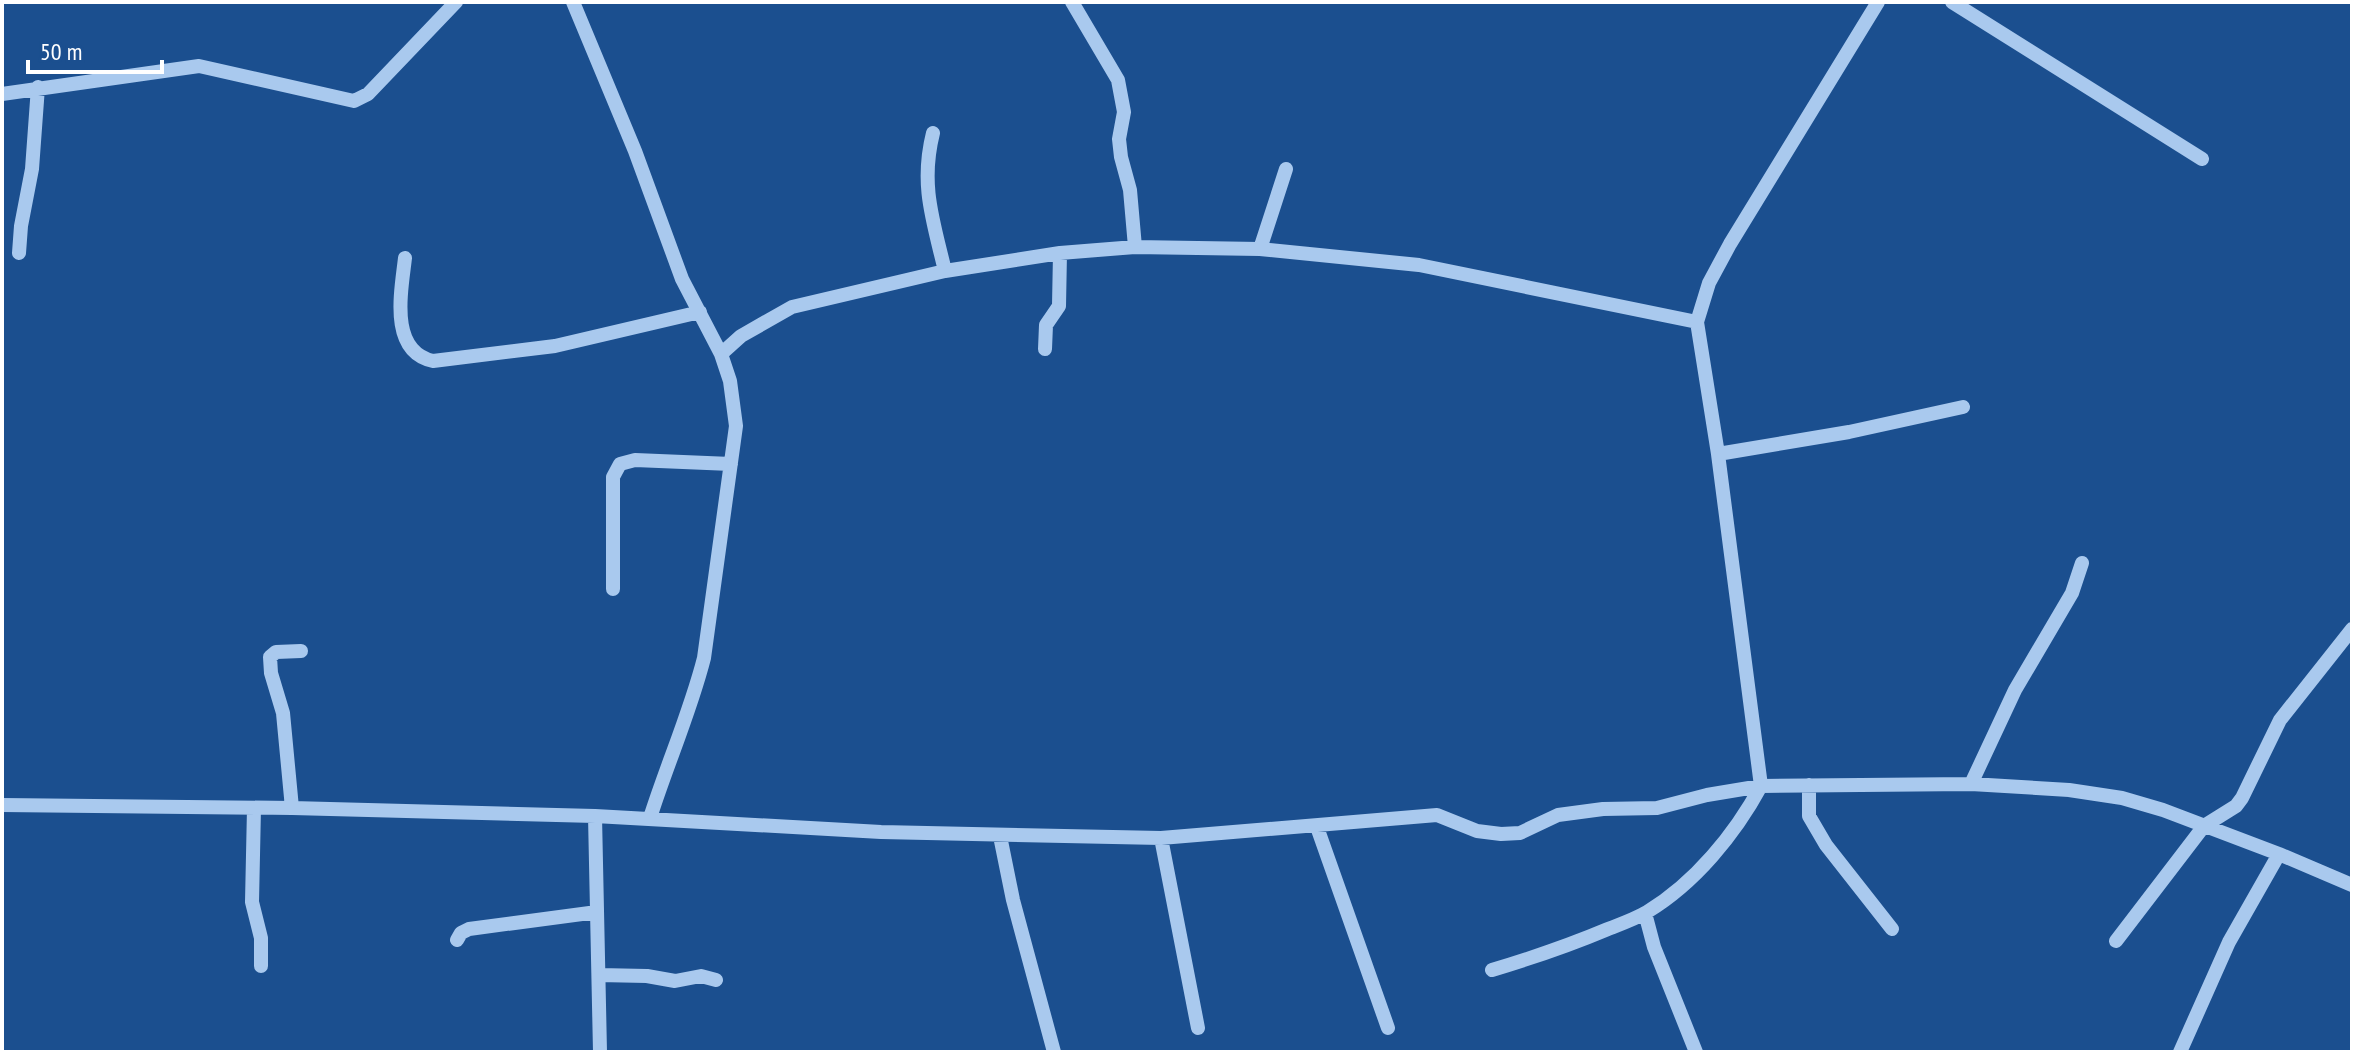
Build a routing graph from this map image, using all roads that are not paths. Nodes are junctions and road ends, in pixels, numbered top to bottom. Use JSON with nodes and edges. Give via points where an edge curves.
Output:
{"nodes":[{"id":1,"x":456,"y":2,"type":"edge"},
{"id":2,"x":573,"y":2,"type":"edge"},
{"id":3,"x":1072,"y":2,"type":"edge"},
{"id":4,"x":1878,"y":2,"type":"edge"},
{"id":5,"x":1952,"y":2,"type":"edge"},
{"id":6,"x":38,"y":87,"type":"junction"},
{"id":7,"x":2,"y":94,"type":"edge"},
{"id":8,"x":933,"y":133,"type":"dead end"},
{"id":9,"x":2202,"y":159,"type":"dead end"},
{"id":10,"x":1286,"y":169,"type":"dead end"},
{"id":11,"x":1135,"y":247,"type":"junction"},
{"id":12,"x":1260,"y":249,"type":"junction"},
{"id":13,"x":19,"y":253,"type":"dead end"},
{"id":14,"x":1060,"y":253,"type":"junction"},
{"id":15,"x":405,"y":258,"type":"dead end"},
{"id":16,"x":945,"y":271,"type":"junction"},
{"id":17,"x":700,"y":312,"type":"junction"},
{"id":18,"x":1697,"y":322,"type":"junction"},
{"id":19,"x":1045,"y":349,"type":"dead end"},
{"id":20,"x":721,"y":354,"type":"junction"},
{"id":21,"x":1963,"y":407,"type":"dead end"},
{"id":22,"x":1718,"y":454,"type":"junction"},
{"id":23,"x":731,"y":464,"type":"junction"},
{"id":24,"x":2082,"y":563,"type":"dead end"},
{"id":25,"x":613,"y":589,"type":"dead end"},
{"id":26,"x":2352,"y":629,"type":"edge"},
{"id":27,"x":301,"y":651,"type":"dead end"},
{"id":28,"x":1971,"y":784,"type":"junction"},
{"id":29,"x":1809,"y":785,"type":"junction"},
{"id":30,"x":1761,"y":786,"type":"junction"},
{"id":31,"x":2,"y":805,"type":"edge"},
{"id":32,"x":254,"y":808,"type":"junction"},
{"id":33,"x":292,"y":808,"type":"junction"},
{"id":34,"x":595,"y":816,"type":"junction"},
{"id":35,"x":650,"y":818,"type":"junction"},
{"id":36,"x":2204,"y":826,"type":"junction"},
{"id":37,"x":1317,"y":827,"type":"junction"},
{"id":38,"x":1000,"y":836,"type":"junction"},
{"id":39,"x":1161,"y":838,"type":"junction"},
{"id":40,"x":2279,"y":854,"type":"junction"},
{"id":41,"x":2352,"y":885,"type":"edge"},
{"id":42,"x":597,"y":912,"type":"junction"},
{"id":43,"x":1645,"y":913,"type":"junction"},
{"id":44,"x":1892,"y":929,"type":"dead end"},
{"id":45,"x":457,"y":940,"type":"dead end"},
{"id":46,"x":2116,"y":941,"type":"dead end"},
{"id":47,"x":261,"y":966,"type":"dead end"},
{"id":48,"x":1492,"y":970,"type":"dead end"},
{"id":49,"x":599,"y":975,"type":"junction"},
{"id":50,"x":716,"y":980,"type":"dead end"},
{"id":51,"x":1198,"y":1028,"type":"dead end"},
{"id":52,"x":1388,"y":1028,"type":"dead end"},
{"id":53,"x":600,"y":1052,"type":"edge"},
{"id":54,"x":1054,"y":1052,"type":"edge"},
{"id":55,"x":1696,"y":1052,"type":"edge"},
{"id":56,"x":2180,"y":1052,"type":"edge"}],
"edges":[{"from":1,"to":6,"type":"street","via":[[368,94],[354,101],[199,66]]},
{"from":2,"to":17,"type":"street","via":[[682,279]]},
{"from":3,"to":11,"type":"street","via":[[1118,80],[1124,112],[1119,139]]},
{"from":4,"to":18,"type":"street","via":[[1730,244],[1709,283]]},
{"from":5,"to":9,"type":"street"},
{"from":6,"to":7,"type":"street"},
{"from":6,"to":13,"type":"street"},
{"from":8,"to":16,"type":"street","via":[[926,161],[927,193]]},
{"from":10,"to":12,"type":"street"},
{"from":11,"to":12,"type":"street"},
{"from":11,"to":14,"type":"street"},
{"from":12,"to":18,"type":"street","via":[[1419,265]]},
{"from":14,"to":16,"type":"street"},
{"from":14,"to":19,"type":"street","via":[[1059,306],[1046,325]]},
{"from":15,"to":17,"type":"street","via":[[399,302],[407,345],[419,358],[433,361],[555,346]]},
{"from":16,"to":20,"type":"street","via":[[792,307]]},
{"from":17,"to":20,"type":"street"},
{"from":18,"to":22,"type":"street"},
{"from":20,"to":23,"type":"street","via":[[736,426]]},
{"from":21,"to":22,"type":"street"},
{"from":22,"to":30,"type":"street"},
{"from":23,"to":25,"type":"street","via":[[620,464],[613,477]]},
{"from":23,"to":35,"type":"street","via":[[704,658]]},
{"from":24,"to":28,"type":"street","via":[[2072,593],[2021,679]]},
{"from":26,"to":36,"type":"street","via":[[2280,720],[2236,806]]},
{"from":27,"to":33,"type":"street","via":[[270,657],[283,713]]},
{"from":28,"to":29,"type":"street"},
{"from":28,"to":36,"type":"street","via":[[2122,798]]},
{"from":29,"to":30,"type":"street"},
{"from":29,"to":44,"type":"street","via":[[1809,816]]},
{"from":30,"to":37,"type":"street","via":[[1657,808],[1558,815],[1510,834],[1477,831],[1437,815]]},
{"from":30,"to":43,"type":"street","via":[[1726,840],[1676,892]]},
{"from":31,"to":32,"type":"street"},
{"from":32,"to":33,"type":"street"},
{"from":32,"to":47,"type":"street","via":[[252,902]]},
{"from":33,"to":34,"type":"street"},
{"from":34,"to":35,"type":"street"},
{"from":34,"to":42,"type":"street"},
{"from":35,"to":38,"type":"street"},
{"from":36,"to":40,"type":"street"},
{"from":36,"to":46,"type":"street"},
{"from":37,"to":39,"type":"street"},
{"from":37,"to":52,"type":"street"},
{"from":38,"to":39,"type":"street"},
{"from":38,"to":54,"type":"street"},
{"from":39,"to":51,"type":"street"},
{"from":40,"to":41,"type":"street"},
{"from":40,"to":56,"type":"street","via":[[2229,942]]},
{"from":42,"to":45,"type":"street","via":[[469,929]]},
{"from":42,"to":49,"type":"street"},
{"from":43,"to":48,"type":"street","via":[[1561,949]]},
{"from":43,"to":55,"type":"street"},
{"from":49,"to":50,"type":"street"},
{"from":49,"to":53,"type":"street"}]}
